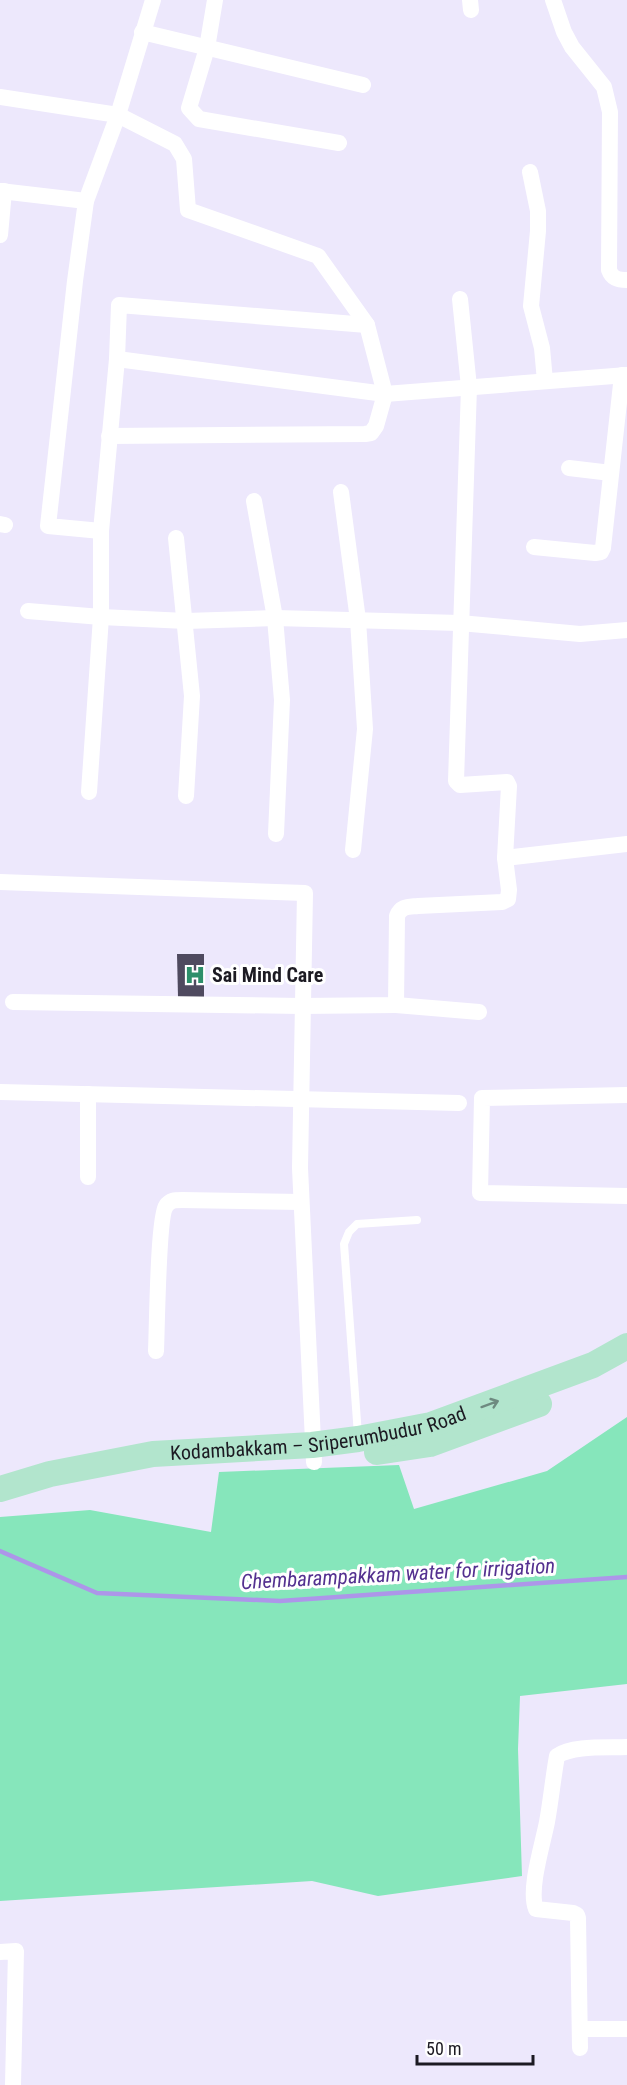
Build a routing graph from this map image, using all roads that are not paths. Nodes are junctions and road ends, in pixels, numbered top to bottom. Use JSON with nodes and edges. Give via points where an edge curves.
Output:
{"nodes":[{"id":1,"x":153,"y":0,"type":"edge"},
{"id":2,"x":215,"y":0,"type":"edge"},
{"id":3,"x":553,"y":0,"type":"edge"},
{"id":4,"x":142,"y":32,"type":"junction"},
{"id":5,"x":207,"y":48,"type":"junction"},
{"id":6,"x":363,"y":85,"type":"dead end"},
{"id":7,"x":0,"y":97,"type":"edge"},
{"id":8,"x":117,"y":115,"type":"junction"},
{"id":9,"x":339,"y":143,"type":"dead end"},
{"id":10,"x":530,"y":172,"type":"dead end"},
{"id":11,"x":2,"y":191,"type":"edge"},
{"id":12,"x":86,"y":201,"type":"junction"},
{"id":13,"x":0,"y":235,"type":"edge"},
{"id":14,"x":627,"y":280,"type":"edge"},
{"id":15,"x":460,"y":299,"type":"dead end"},
{"id":16,"x":367,"y":325,"type":"junction"},
{"id":17,"x":117,"y":359,"type":"junction"},
{"id":18,"x":624,"y":375,"type":"edge"},
{"id":19,"x":545,"y":381,"type":"junction"},
{"id":20,"x":469,"y":387,"type":"junction"},
{"id":21,"x":386,"y":394,"type":"junction"},
{"id":22,"x":109,"y":436,"type":"junction"},
{"id":23,"x":569,"y":468,"type":"dead end"},
{"id":24,"x":611,"y":473,"type":"junction"},
{"id":25,"x":341,"y":492,"type":"dead end"},
{"id":26,"x":254,"y":501,"type":"dead end"},
{"id":27,"x":101,"y":531,"type":"junction"},
{"id":28,"x":176,"y":538,"type":"dead end"},
{"id":29,"x":534,"y":547,"type":"dead end"},
{"id":30,"x":28,"y":611,"type":"dead end"},
{"id":31,"x":101,"y":617,"type":"junction"},
{"id":32,"x":275,"y":618,"type":"junction"},
{"id":33,"x":358,"y":620,"type":"junction"},
{"id":34,"x":186,"y":621,"type":"junction"},
{"id":35,"x":460,"y":623,"type":"junction"},
{"id":36,"x":627,"y":630,"type":"edge"},
{"id":37,"x":89,"y":792,"type":"dead end"},
{"id":38,"x":186,"y":796,"type":"dead end"},
{"id":39,"x":276,"y":834,"type":"dead end"},
{"id":40,"x":627,"y":844,"type":"edge"},
{"id":41,"x":353,"y":850,"type":"dead end"},
{"id":42,"x":505,"y":858,"type":"junction"},
{"id":43,"x":0,"y":882,"type":"edge"},
{"id":44,"x":13,"y":1002,"type":"dead end"},
{"id":45,"x":396,"y":1005,"type":"junction"},
{"id":46,"x":301,"y":1006,"type":"junction"},
{"id":47,"x":479,"y":1012,"type":"dead end"},
{"id":48,"x":0,"y":1092,"type":"edge"},
{"id":49,"x":88,"y":1094,"type":"junction"},
{"id":50,"x":627,"y":1095,"type":"edge"},
{"id":51,"x":302,"y":1099,"type":"junction"},
{"id":52,"x":459,"y":1103,"type":"dead end"},
{"id":53,"x":88,"y":1177,"type":"dead end"},
{"id":54,"x":627,"y":1196,"type":"edge"},
{"id":55,"x":301,"y":1202,"type":"junction"},
{"id":56,"x":417,"y":1220,"type":"dead end"},
{"id":57,"x":627,"y":1346,"type":"edge"},
{"id":58,"x":156,"y":1351,"type":"dead end"},
{"id":59,"x":627,"y":1365,"type":"edge"},
{"id":60,"x":358,"y":1439,"type":"junction"},
{"id":61,"x":313,"y":1453,"type":"junction"},
{"id":62,"x":0,"y":1489,"type":"edge"},
{"id":63,"x":0,"y":1505,"type":"edge"},
{"id":64,"x":627,"y":1747,"type":"edge"},
{"id":65,"x":0,"y":1952,"type":"edge"},
{"id":66,"x":580,"y":2029,"type":"junction"},
{"id":67,"x":627,"y":2029,"type":"edge"},
{"id":68,"x":580,"y":2048,"type":"dead end"},
{"id":69,"x":13,"y":2085,"type":"edge"}],
"edges":[{"from":1,"to":4,"type":"street"},
{"from":2,"to":5,"type":"street"},
{"from":3,"to":14,"type":"street","via":[[572,47],[607,95],[609,270],[616,279]]},
{"from":4,"to":5,"type":"street"},
{"from":4,"to":8,"type":"street"},
{"from":5,"to":6,"type":"street"},
{"from":5,"to":9,"type":"street","via":[[189,108],[199,118]]},
{"from":7,"to":8,"type":"street"},
{"from":8,"to":12,"type":"street"},
{"from":8,"to":16,"type":"street","via":[[174,144],[184,159],[188,210],[318,256]]},
{"from":10,"to":19,"type":"street","via":[[538,211],[531,306],[542,348]]},
{"from":11,"to":12,"type":"street"},
{"from":11,"to":13,"type":"street"},
{"from":12,"to":27,"type":"street","via":[[48,526]]},
{"from":15,"to":20,"type":"street"},
{"from":16,"to":17,"type":"street","via":[[119,305]]},
{"from":16,"to":21,"type":"street"},
{"from":17,"to":21,"type":"street"},
{"from":17,"to":22,"type":"street"},
{"from":18,"to":19,"type":"street"},
{"from":18,"to":24,"type":"street"},
{"from":19,"to":20,"type":"street"},
{"from":20,"to":21,"type":"street"},
{"from":20,"to":35,"type":"street"},
{"from":21,"to":22,"type":"street","via":[[376,426],[365,435]]},
{"from":22,"to":27,"type":"street"},
{"from":23,"to":24,"type":"street"},
{"from":24,"to":29,"type":"street","via":[[601,552]]},
{"from":25,"to":33,"type":"street"},
{"from":26,"to":32,"type":"street"},
{"from":27,"to":31,"type":"street"},
{"from":28,"to":34,"type":"street"},
{"from":30,"to":31,"type":"street"},
{"from":31,"to":34,"type":"street"},
{"from":31,"to":37,"type":"street"},
{"from":32,"to":33,"type":"street"},
{"from":32,"to":34,"type":"street"},
{"from":32,"to":39,"type":"street","via":[[282,700]]},
{"from":33,"to":35,"type":"street"},
{"from":33,"to":41,"type":"street","via":[[365,729]]},
{"from":34,"to":38,"type":"street","via":[[192,696]]},
{"from":35,"to":36,"type":"street","via":[[580,634]]},
{"from":35,"to":42,"type":"street","via":[[456,781],[460,785],[507,782],[510,796]]},
{"from":40,"to":42,"type":"street"},
{"from":42,"to":45,"type":"street","via":[[509,890],[508,899],[502,902],[400,910]]},
{"from":43,"to":46,"type":"street","via":[[305,893]]},
{"from":44,"to":46,"type":"street"},
{"from":45,"to":46,"type":"street"},
{"from":45,"to":47,"type":"street"},
{"from":46,"to":51,"type":"street"},
{"from":48,"to":49,"type":"street"},
{"from":49,"to":51,"type":"street"},
{"from":49,"to":53,"type":"street"},
{"from":50,"to":54,"type":"street","via":[[482,1098],[480,1193]]},
{"from":51,"to":52,"type":"street"},
{"from":51,"to":55,"type":"street"},
{"from":55,"to":58,"type":"street","via":[[182,1200],[171,1201],[164,1208]]},
{"from":55,"to":61,"type":"street"},
{"from":56,"to":60,"type":"lane","via":[[357,1224],[344,1244]]},
{"from":60,"to":57,"type":"main road","name":"Kodambakkam – Sriperumbudur Road","one_way":true,"via":[[430,1425],[593,1365]]},
{"from":59,"to":61,"type":"main road","name":"Kodambakkam – Sriperumbudur Road","via":[[559,1397],[430,1444]]},
{"from":60,"to":61,"type":"main road","name":"Kodambakkam – Sriperumbudur Road"},
{"from":61,"to":62,"type":"main road","name":"Kodambakkam – Sriperumbudur Road","via":[[153,1454],[50,1474]]},
{"from":61,"to":63,"type":"main road","name":"Kodambakkam – Sriperumbudur Road","via":[[143,1471]]},
{"from":64,"to":66,"type":"street","via":[[575,1750],[556,1756],[537,1864],[536,1910],[573,1913],[578,1918]]},
{"from":65,"to":69,"type":"street","via":[[16,1951]]},
{"from":66,"to":67,"type":"street"},
{"from":66,"to":68,"type":"street"}]}
